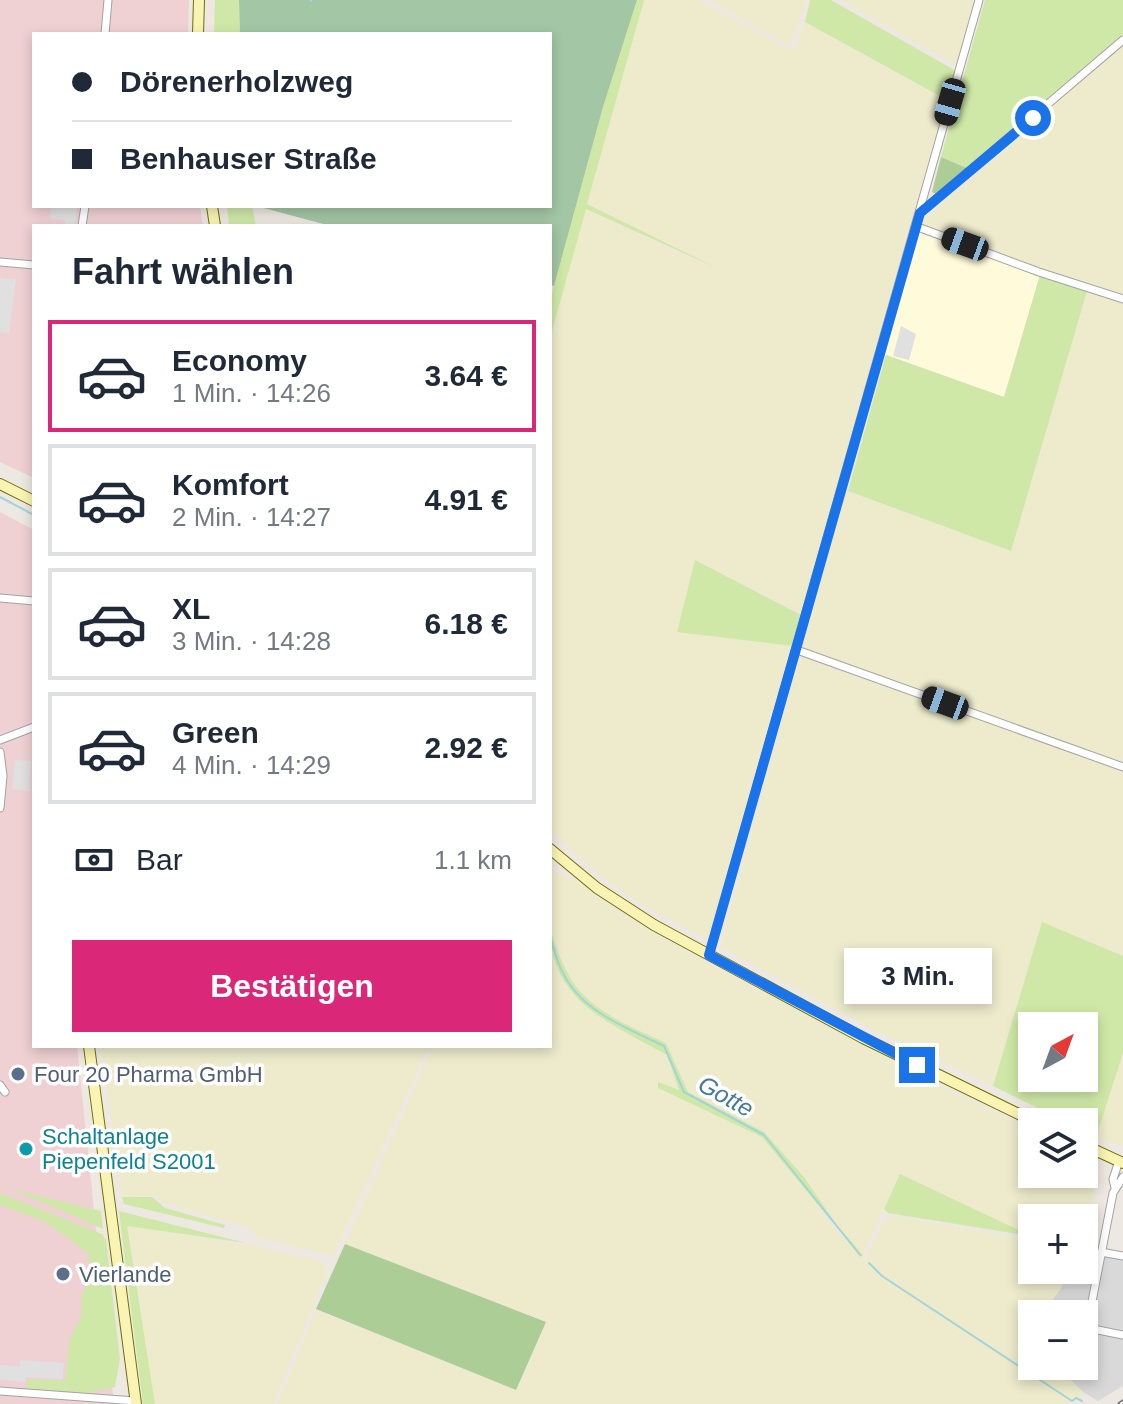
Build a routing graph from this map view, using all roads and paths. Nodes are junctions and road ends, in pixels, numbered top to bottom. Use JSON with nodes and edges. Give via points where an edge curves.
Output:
{"nodes":[{"id":1,"x":108,"y":0,"type":"edge"},
{"id":2,"x":199,"y":0,"type":"edge"},
{"id":3,"x":979,"y":0,"type":"edge"},
{"id":4,"x":105,"y":32,"type":"edge"},
{"id":5,"x":198,"y":32,"type":"edge"},
{"id":6,"x":1123,"y":40,"type":"edge"},
{"id":7,"x":920,"y":213,"type":"junction"},
{"id":8,"x":915,"y":226,"type":"junction"},
{"id":9,"x":0,"y":262,"type":"edge"},
{"id":10,"x":32,"y":265,"type":"edge"},
{"id":11,"x":1123,"y":299,"type":"edge"},
{"id":12,"x":0,"y":484,"type":"edge"},
{"id":13,"x":32,"y":500,"type":"edge"},
{"id":14,"x":0,"y":598,"type":"edge"},
{"id":15,"x":32,"y":601,"type":"edge"},
{"id":16,"x":797,"y":650,"type":"junction"},
{"id":17,"x":32,"y":728,"type":"edge"},
{"id":18,"x":0,"y":740,"type":"edge"},
{"id":19,"x":0,"y":752,"type":"edge"},
{"id":20,"x":1123,"y":767,"type":"edge"},
{"id":21,"x":0,"y":808,"type":"edge"},
{"id":22,"x":552,"y":851,"type":"edge"},
{"id":23,"x":709,"y":955,"type":"junction"},
{"id":24,"x":89,"y":1048,"type":"edge"},
{"id":25,"x":1018,"y":1114,"type":"edge"},
{"id":26,"x":1098,"y":1151,"type":"edge"},
{"id":27,"x":1121,"y":1162,"type":"edge"},
{"id":28,"x":1123,"y":1177,"type":"edge"},
{"id":29,"x":1115,"y":1188,"type":"junction"},
{"id":30,"x":1101,"y":1252,"type":"junction"},
{"id":31,"x":1123,"y":1256,"type":"edge"},
{"id":32,"x":1123,"y":1335,"type":"edge"},
{"id":33,"x":0,"y":1391,"type":"edge"},
{"id":34,"x":136,"y":1403,"type":"edge"}],
"edges":[{"from":1,"to":4,"type":"street"},
{"from":2,"to":5,"type":"main road"},
{"from":3,"to":7,"type":"street"},
{"from":6,"to":7,"type":"street"},
{"from":7,"to":8,"type":"street"},
{"from":8,"to":11,"type":"street"},
{"from":8,"to":16,"type":"street"},
{"from":9,"to":10,"type":"street"},
{"from":12,"to":13,"type":"main road"},
{"from":14,"to":15,"type":"street"},
{"from":16,"to":20,"type":"street"},
{"from":16,"to":23,"type":"street"},
{"from":17,"to":18,"type":"street"},
{"from":19,"to":21,"type":"street"},
{"from":22,"to":23,"type":"main road","via":[[624,907]]},
{"from":23,"to":25,"type":"main road"},
{"from":24,"to":34,"type":"main road"},
{"from":26,"to":27,"type":"main road"},
{"from":27,"to":29,"type":"street"},
{"from":28,"to":29,"type":"street"},
{"from":29,"to":30,"type":"street"},
{"from":30,"to":31,"type":"street"},
{"from":30,"to":32,"type":"street","via":[[1089,1317],[1093,1329]]},
{"from":33,"to":34,"type":"street"}]}
